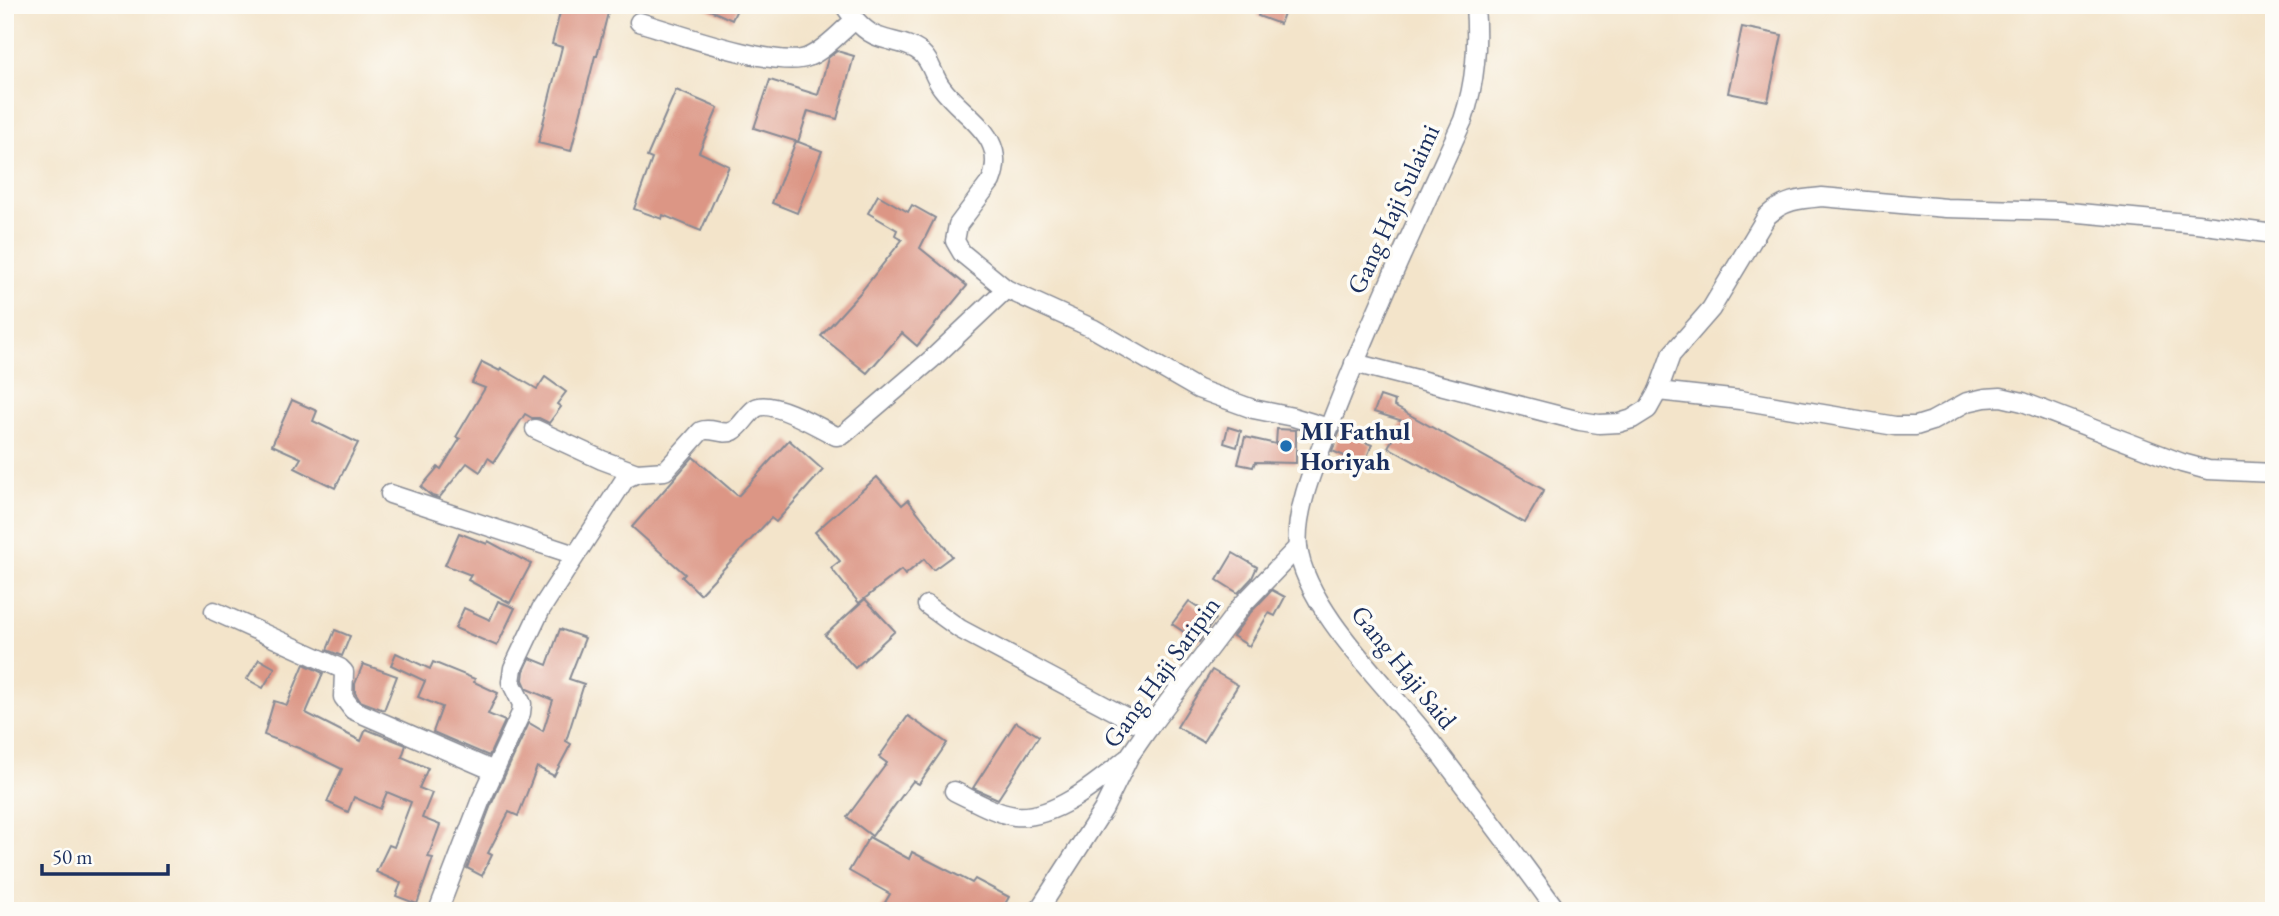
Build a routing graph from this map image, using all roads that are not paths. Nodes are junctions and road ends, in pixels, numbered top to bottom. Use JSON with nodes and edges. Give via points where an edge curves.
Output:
{"nodes":[{"id":1,"x":844,"y":5,"type":"edge"},
{"id":2,"x":1475,"y":5,"type":"edge"},
{"id":3,"x":855,"y":20,"type":"junction"},
{"id":4,"x":639,"y":22,"type":"dead end"},
{"id":5,"x":2274,"y":234,"type":"edge"},
{"id":6,"x":1006,"y":289,"type":"junction"},
{"id":7,"x":1353,"y":363,"type":"junction"},
{"id":8,"x":1658,"y":391,"type":"junction"},
{"id":9,"x":1329,"y":428,"type":"junction"},
{"id":10,"x":535,"y":429,"type":"dead end"},
{"id":11,"x":637,"y":473,"type":"junction"},
{"id":12,"x":2274,"y":473,"type":"edge"},
{"id":13,"x":390,"y":494,"type":"dead end"},
{"id":14,"x":1298,"y":547,"type":"junction"},
{"id":15,"x":575,"y":555,"type":"junction"},
{"id":16,"x":927,"y":605,"type":"dead end"},
{"id":17,"x":214,"y":611,"type":"dead end"},
{"id":18,"x":1148,"y":729,"type":"junction"},
{"id":19,"x":1130,"y":755,"type":"junction"},
{"id":20,"x":494,"y":771,"type":"junction"},
{"id":21,"x":954,"y":791,"type":"dead end"},
{"id":22,"x":438,"y":911,"type":"edge"},
{"id":23,"x":1038,"y":911,"type":"edge"},
{"id":24,"x":1557,"y":911,"type":"edge"}],
"edges":[{"from":1,"to":3,"type":"street"},
{"from":2,"to":7,"type":"street","name":"Gang Haji Sulaimi","via":[[1477,62],[1471,97]]},
{"from":3,"to":4,"type":"street","via":[[817,52],[794,61],[769,59]]},
{"from":3,"to":6,"type":"street","via":[[878,37],[921,52],[941,87],[991,142],[994,173],[958,225],[955,241],[962,253]]},
{"from":5,"to":8,"type":"street","via":[[2057,211],[1946,208],[1822,197],[1790,200],[1776,207],[1756,231],[1712,309],[1671,355]]},
{"from":6,"to":9,"type":"street","via":[[1085,324],[1198,389],[1253,410]]},
{"from":6,"to":11,"type":"street","via":[[843,435],[765,405],[729,433],[701,431],[664,471]]},
{"from":7,"to":8,"type":"street","via":[[1599,424],[1632,419],[1648,409]]},
{"from":7,"to":9,"type":"street","name":"Gang Haji Sulaimi"},
{"from":8,"to":12,"type":"street","via":[[1895,426],[1932,421],[1967,402],[2001,397],[2182,463],[2208,470]]},
{"from":9,"to":14,"type":"street","name":"Gang Haji Said","via":[[1310,474]]},
{"from":10,"to":11,"type":"street"},
{"from":11,"to":15,"type":"street","via":[[625,479]]},
{"from":13,"to":15,"type":"street"},
{"from":14,"to":18,"type":"street","name":"Gang Haji Saripin","via":[[1241,605]]},
{"from":14,"to":24,"type":"street","name":"Gang Haji Said","via":[[1308,580],[1331,620],[1422,731]]},
{"from":15,"to":20,"type":"street","via":[[541,609],[513,668],[511,682],[522,709]]},
{"from":16,"to":18,"type":"street","via":[[960,629]]},
{"from":17,"to":20,"type":"street","via":[[340,668],[343,697],[354,710]]},
{"from":18,"to":19,"type":"street","name":"Gang Haji Saripin"},
{"from":19,"to":21,"type":"street","via":[[1049,812],[1015,816]]},
{"from":19,"to":23,"type":"street","name":"Gang Haji Saripin","via":[[1103,810]]},
{"from":20,"to":22,"type":"street"}]}
